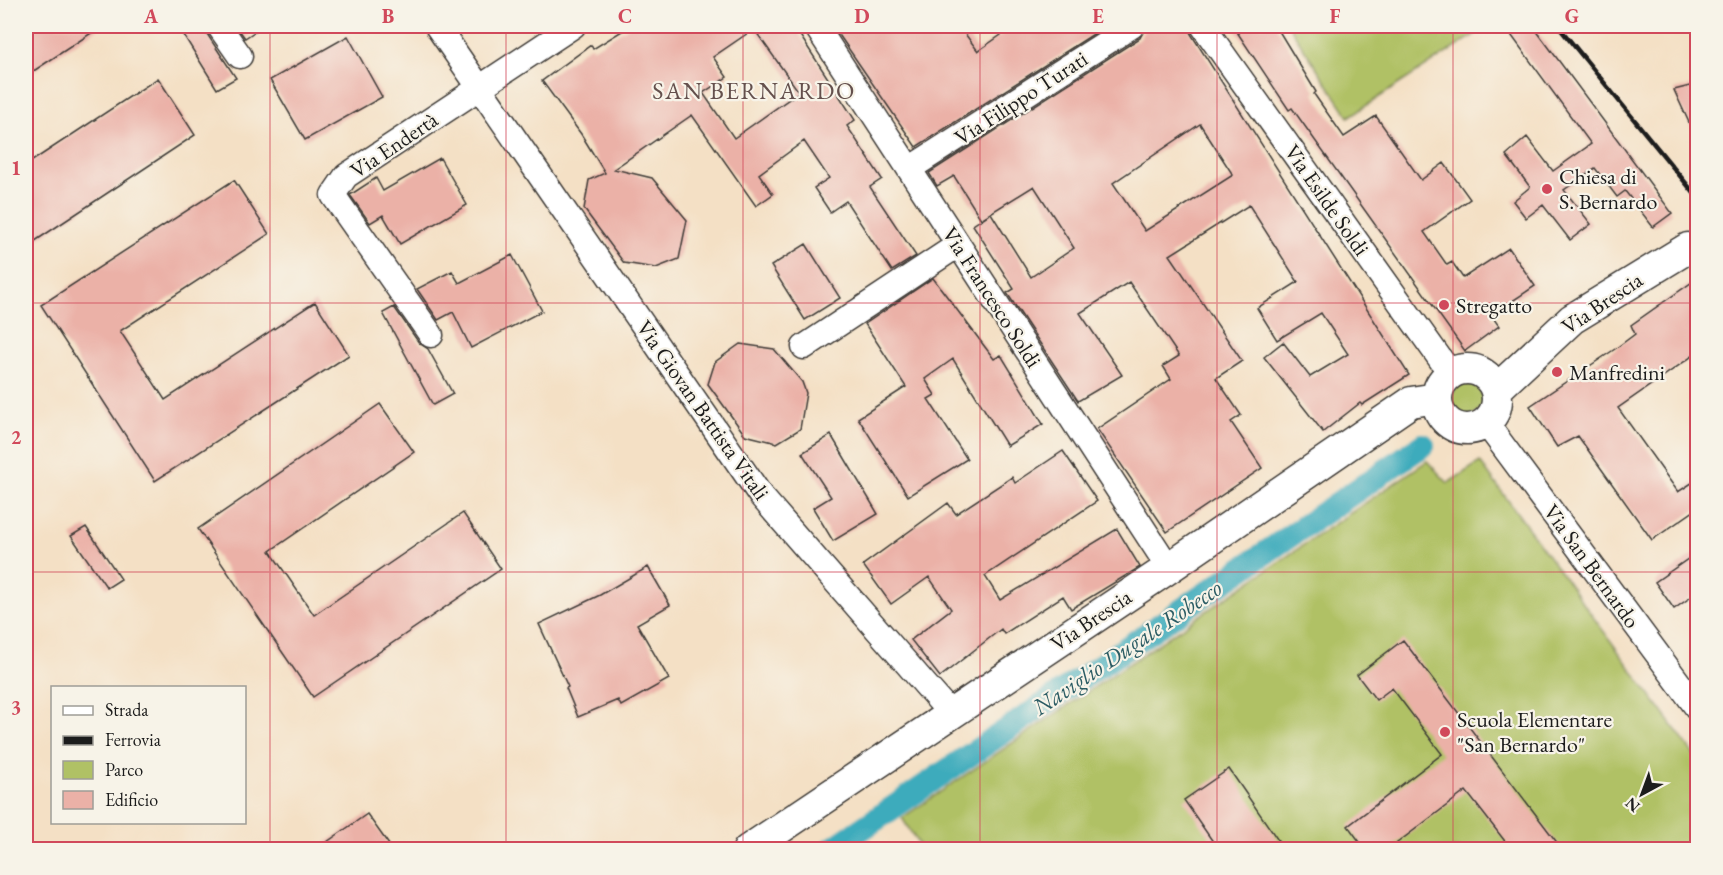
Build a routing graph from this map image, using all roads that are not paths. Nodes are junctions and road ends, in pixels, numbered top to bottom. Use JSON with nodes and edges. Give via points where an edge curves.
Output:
{"nodes":[{"id":1,"x":219,"y":26,"type":"edge"},
{"id":2,"x":437,"y":26,"type":"edge"},
{"id":3,"x":573,"y":26,"type":"edge"},
{"id":4,"x":1132,"y":26,"type":"edge"},
{"id":5,"x":1203,"y":26,"type":"edge"},
{"id":6,"x":822,"y":27,"type":"edge"},
{"id":7,"x":240,"y":56,"type":"dead end"},
{"id":8,"x":480,"y":87,"type":"junction"},
{"id":9,"x":909,"y":169,"type":"junction"},
{"id":10,"x":958,"y":245,"type":"junction"},
{"id":11,"x":1688,"y":248,"type":"dead end"},
{"id":12,"x":431,"y":335,"type":"dead end"},
{"id":13,"x":804,"y":347,"type":"dead end"},
{"id":14,"x":1444,"y":386,"type":"junction"},
{"id":15,"x":1496,"y":390,"type":"junction"},
{"id":16,"x":1486,"y":423,"type":"junction"},
{"id":17,"x":1169,"y":568,"type":"junction"},
{"id":18,"x":1698,"y":709,"type":"edge"},
{"id":19,"x":950,"y":713,"type":"junction"},
{"id":20,"x":748,"y":849,"type":"edge"}],
"edges":[{"from":1,"to":7,"type":"street"},
{"from":2,"to":8,"type":"street","name":"Via Giovan Battista Vitali"},
{"from":3,"to":8,"type":"street","name":"Via Endertà"},
{"from":4,"to":9,"type":"street","name":"Via Filippo Turati"},
{"from":5,"to":14,"type":"street","name":"Via Esilde Soldi"},
{"from":6,"to":9,"type":"street","name":"Via Francesco Soldi"},
{"from":8,"to":12,"type":"street","name":"Via Endertà","via":[[346,176],[333,195]]},
{"from":8,"to":19,"type":"street","name":"Via Giovan Battista Vitali","via":[[761,496]]},
{"from":9,"to":10,"type":"street","name":"Via Francesco Soldi"},
{"from":10,"to":13,"type":"street"},
{"from":10,"to":17,"type":"street","name":"Via Francesco Soldi"},
{"from":11,"to":15,"type":"main road","name":"Via Brescia","via":[[1572,320]]},
{"from":14,"to":15,"type":"main road","via":[[1460,370],[1479,372]]},
{"from":14,"to":16,"type":"main road","via":[[1442,417],[1458,429],[1478,428]]},
{"from":14,"to":17,"type":"main road","name":"Via Brescia","via":[[1411,402]]},
{"from":15,"to":16,"type":"main road","via":[[1496,408]]},
{"from":16,"to":18,"type":"street","name":"Via San Bernardo"},
{"from":17,"to":19,"type":"main road","name":"Via Brescia"},
{"from":19,"to":20,"type":"main road","name":"Via Brescia"}]}
